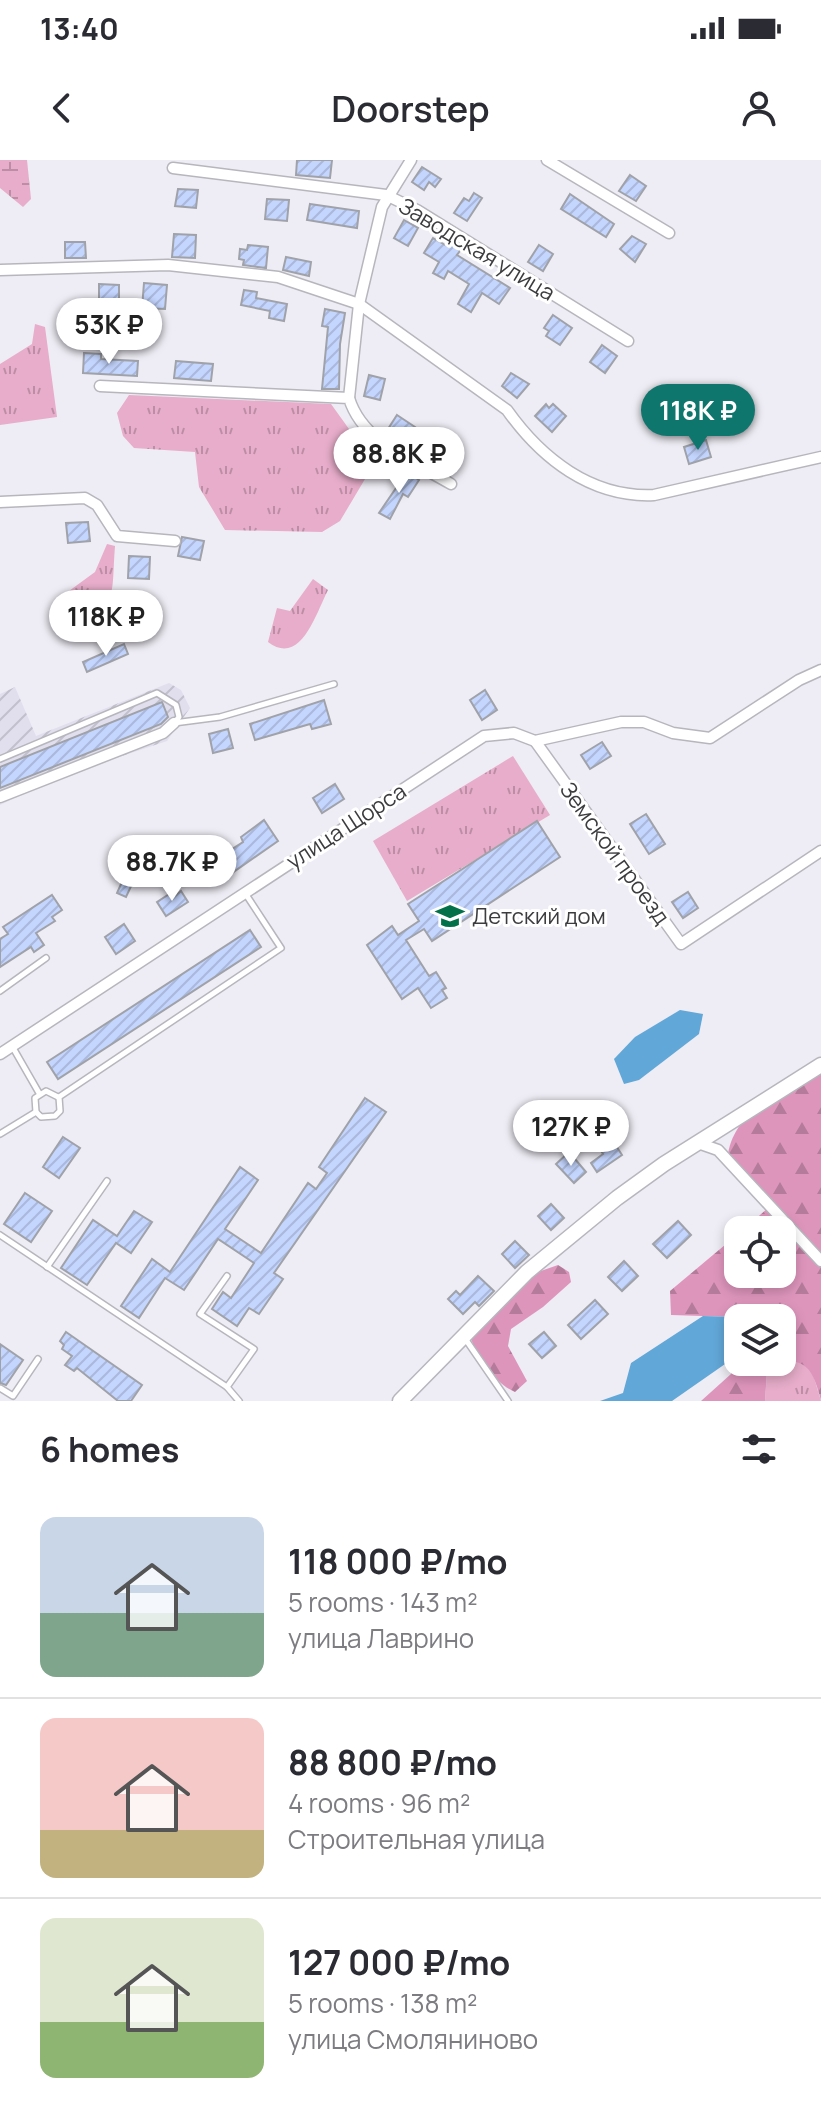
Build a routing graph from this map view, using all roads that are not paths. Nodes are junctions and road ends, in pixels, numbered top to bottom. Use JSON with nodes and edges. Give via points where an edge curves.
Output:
{"nodes":[{"id":1,"x":411,"y":160,"type":"edge"},
{"id":2,"x":547,"y":160,"type":"edge"},
{"id":3,"x":173,"y":168,"type":"dead end"},
{"id":4,"x":386,"y":195,"type":"junction"},
{"id":5,"x":669,"y":233,"type":"dead end"},
{"id":6,"x":0,"y":270,"type":"edge"},
{"id":7,"x":359,"y":304,"type":"junction"},
{"id":8,"x":628,"y":341,"type":"dead end"},
{"id":9,"x":100,"y":386,"type":"dead end"},
{"id":10,"x":349,"y":398,"type":"junction"},
{"id":11,"x":821,"y":457,"type":"edge"},
{"id":12,"x":451,"y":484,"type":"dead end"},
{"id":13,"x":0,"y":502,"type":"edge"},
{"id":14,"x":175,"y":541,"type":"dead end"},
{"id":15,"x":821,"y":670,"type":"edge"},
{"id":16,"x":334,"y":684,"type":"dead end"},
{"id":17,"x":174,"y":723,"type":"junction"},
{"id":18,"x":537,"y":740,"type":"junction"},
{"id":19,"x":0,"y":759,"type":"edge"},
{"id":20,"x":0,"y":797,"type":"edge"},
{"id":21,"x":821,"y":851,"type":"edge"},
{"id":22,"x":245,"y":892,"type":"junction"},
{"id":23,"x":46,"y":958,"type":"dead end"},
{"id":24,"x":0,"y":991,"type":"edge"},
{"id":25,"x":12,"y":1046,"type":"junction"},
{"id":26,"x":0,"y":1054,"type":"edge"},
{"id":27,"x":821,"y":1065,"type":"edge"},
{"id":28,"x":39,"y":1093,"type":"junction"},
{"id":29,"x":59,"y":1097,"type":"junction"},
{"id":30,"x":36,"y":1112,"type":"junction"},
{"id":31,"x":0,"y":1134,"type":"edge"},
{"id":32,"x":698,"y":1143,"type":"junction"},
{"id":33,"x":107,"y":1181,"type":"dead end"},
{"id":34,"x":0,"y":1235,"type":"edge"},
{"id":35,"x":821,"y":1261,"type":"edge"},
{"id":36,"x":47,"y":1267,"type":"junction"},
{"id":37,"x":227,"y":1276,"type":"dead end"},
{"id":38,"x":463,"y":1336,"type":"junction"},
{"id":39,"x":38,"y":1359,"type":"dead end"},
{"id":40,"x":227,"y":1387,"type":"junction"},
{"id":41,"x":0,"y":1388,"type":"edge"},
{"id":42,"x":239,"y":1401,"type":"edge"},
{"id":43,"x":400,"y":1401,"type":"edge"},
{"id":44,"x":508,"y":1401,"type":"edge"}],
"edges":[{"from":1,"to":4,"type":"street"},
{"from":2,"to":5,"type":"street"},
{"from":3,"to":4,"type":"street","name":"Заводская улица"},
{"from":4,"to":7,"type":"street"},
{"from":4,"to":8,"type":"street","name":"Заводская улица"},
{"from":6,"to":7,"type":"street","via":[[168,265],[278,277]]},
{"from":7,"to":10,"type":"street"},
{"from":7,"to":11,"type":"street","via":[[507,410],[524,434],[577,478],[654,495]]},
{"from":9,"to":10,"type":"street"},
{"from":10,"to":12,"type":"street","via":[[354,415],[378,441]]},
{"from":13,"to":14,"type":"street","via":[[85,498],[97,505],[117,536]]},
{"from":15,"to":18,"type":"street","via":[[710,738],[644,722],[621,722]]},
{"from":16,"to":17,"type":"lane","via":[[220,717]]},
{"from":17,"to":19,"type":"lane","via":[[179,717],[176,705],[157,693]]},
{"from":17,"to":20,"type":"street","via":[[163,733]]},
{"from":18,"to":21,"type":"street","name":"Земской проезд","via":[[681,944]]},
{"from":18,"to":22,"type":"street","name":"улица Щорса","via":[[514,733],[484,736]]},
{"from":22,"to":25,"type":"street","name":"улица Щорса"},
{"from":22,"to":29,"type":"lane","via":[[281,948]]},
{"from":23,"to":24,"type":"lane"},
{"from":25,"to":26,"type":"street","name":"улица Щорса"},
{"from":25,"to":28,"type":"lane"},
{"from":27,"to":32,"type":"main road"},
{"from":28,"to":29,"type":"lane"},
{"from":28,"to":30,"type":"lane","via":[[33,1105]]},
{"from":29,"to":30,"type":"lane","via":[[55,1116]]},
{"from":30,"to":31,"type":"lane"},
{"from":32,"to":35,"type":"street","via":[[718,1150]]},
{"from":32,"to":38,"type":"main road","via":[[617,1198],[527,1272]]},
{"from":33,"to":36,"type":"lane"},
{"from":34,"to":36,"type":"lane"},
{"from":36,"to":40,"type":"lane"},
{"from":37,"to":40,"type":"lane","via":[[200,1314],[254,1349]]},
{"from":38,"to":43,"type":"main road"},
{"from":38,"to":44,"type":"lane"},
{"from":39,"to":41,"type":"lane","via":[[13,1396]]},
{"from":40,"to":42,"type":"lane"}]}
